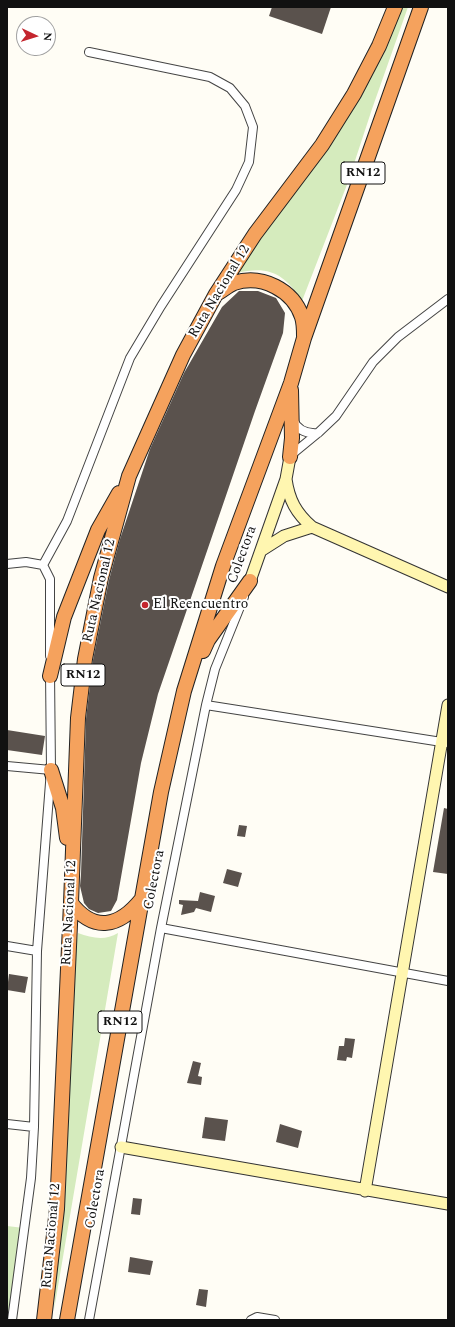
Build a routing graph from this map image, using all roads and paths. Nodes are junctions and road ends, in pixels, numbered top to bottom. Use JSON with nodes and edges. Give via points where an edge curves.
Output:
{"nodes":[{"id":1,"x":395,"y":7,"type":"edge"},
{"id":2,"x":421,"y":7,"type":"edge"},
{"id":3,"x":89,"y":52,"type":"dead end"},
{"id":4,"x":216,"y":294,"type":"junction"},
{"id":5,"x":448,"y":299,"type":"edge"},
{"id":6,"x":304,"y":338,"type":"junction"},
{"id":7,"x":291,"y":383,"type":"junction"},
{"id":8,"x":292,"y":419,"type":"junction"},
{"id":9,"x":318,"y":433,"type":"junction"},
{"id":10,"x":290,"y":457,"type":"junction"},
{"id":11,"x":129,"y":476,"type":"junction"},
{"id":12,"x":286,"y":479,"type":"junction"},
{"id":13,"x":312,"y":528,"type":"junction"},
{"id":14,"x":262,"y":550,"type":"junction"},
{"id":15,"x":7,"y":564,"type":"edge"},
{"id":16,"x":43,"y":565,"type":"junction"},
{"id":17,"x":250,"y":581,"type":"junction"},
{"id":18,"x":448,"y":587,"type":"edge"},
{"id":19,"x":50,"y":676,"type":"junction"},
{"id":20,"x":184,"y":691,"type":"junction"},
{"id":21,"x":206,"y":705,"type":"junction"},
{"id":22,"x":448,"y":705,"type":"edge"},
{"id":23,"x":445,"y":743,"type":"edge"},
{"id":24,"x":7,"y":766,"type":"edge"},
{"id":25,"x":51,"y":770,"type":"junction"},
{"id":26,"x":72,"y":880,"type":"junction"},
{"id":27,"x":141,"y":900,"type":"junction"},
{"id":28,"x":71,"y":903,"type":"junction"},
{"id":29,"x":160,"y":928,"type":"junction"},
{"id":30,"x":7,"y":946,"type":"edge"},
{"id":31,"x":37,"y":951,"type":"junction"},
{"id":32,"x":402,"y":972,"type":"junction"},
{"id":33,"x":448,"y":981,"type":"edge"},
{"id":34,"x":7,"y":1124,"type":"edge"},
{"id":35,"x":34,"y":1127,"type":"junction"},
{"id":36,"x":121,"y":1147,"type":"junction"},
{"id":37,"x":365,"y":1191,"type":"junction"},
{"id":38,"x":448,"y":1204,"type":"edge"},
{"id":39,"x":12,"y":1320,"type":"edge"},
{"id":40,"x":44,"y":1320,"type":"edge"},
{"id":41,"x":67,"y":1320,"type":"edge"},
{"id":42,"x":89,"y":1320,"type":"edge"},
{"id":43,"x":251,"y":1320,"type":"edge"},
{"id":44,"x":275,"y":1320,"type":"edge"}],
"edges":[{"from":1,"to":4,"type":"highway","name":"Ruta Nacional 12","number":"RN12","via":[[379,46],[354,94],[322,145],[255,234]]},
{"from":2,"to":6,"type":"highway","name":"Ruta Nacional 12","number":"RN12"},
{"from":3,"to":16,"type":"street","via":[[210,77],[230,88],[245,106],[253,127],[249,162],[236,190],[130,358],[67,521]]},
{"from":4,"to":6,"type":"highway","via":[[234,283],[255,280],[276,286],[292,299],[302,317]]},
{"from":4,"to":11,"type":"highway","name":"Ruta Nacional 12","number":"RN12","via":[[183,355]]},
{"from":5,"to":9,"type":"street","via":[[398,337],[373,362],[336,416]]},
{"from":6,"to":7,"type":"highway","name":"Ruta Nacional 12","number":"RN12"},
{"from":7,"to":8,"type":"highway"},
{"from":7,"to":20,"type":"highway","name":"Ruta Nacional 12","number":"RN12","via":[[223,566]]},
{"from":8,"to":9,"type":"street","via":[[295,425],[306,432]]},
{"from":8,"to":10,"type":"highway"},
{"from":9,"to":10,"type":"street"},
{"from":10,"to":12,"type":"main road","name":"Colectora"},
{"from":11,"to":19,"type":"highway","via":[[98,530],[64,617]]},
{"from":11,"to":26,"type":"highway","name":"Ruta Nacional 12","number":"RN12","via":[[101,578],[85,659],[78,718]]},
{"from":12,"to":13,"type":"main road","via":[[293,506]]},
{"from":12,"to":14,"type":"main road","name":"Colectora"},
{"from":13,"to":14,"type":"main road","via":[[284,536]]},
{"from":13,"to":18,"type":"main road"},
{"from":14,"to":17,"type":"main road","name":"Colectora"},
{"from":15,"to":16,"type":"street","via":[[26,562]]},
{"from":16,"to":19,"type":"street","via":[[50,579]]},
{"from":17,"to":20,"type":"highway","via":[[208,640]]},
{"from":17,"to":21,"type":"street","name":"Colectora","via":[[215,669]]},
{"from":19,"to":25,"type":"street"},
{"from":20,"to":27,"type":"highway","name":"Ruta Nacional 12","number":"RN12","via":[[161,792]]},
{"from":21,"to":23,"type":"street"},
{"from":21,"to":29,"type":"street","name":"Colectora"},
{"from":22,"to":23,"type":"main road"},
{"from":23,"to":32,"type":"main road"},
{"from":24,"to":25,"type":"street"},
{"from":25,"to":26,"type":"highway","via":[[63,808]]},
{"from":25,"to":31,"type":"street"},
{"from":26,"to":28,"type":"highway","name":"Ruta Nacional 12","number":"RN12"},
{"from":27,"to":28,"type":"highway","via":[[124,918],[101,923],[89,920]]},
{"from":27,"to":41,"type":"highway","name":"Ruta Nacional 12","number":"RN12"},
{"from":28,"to":40,"type":"highway","name":"Ruta Nacional 12","number":"RN12","via":[[57,1209]]},
{"from":29,"to":32,"type":"street"},
{"from":29,"to":36,"type":"street","name":"Colectora"},
{"from":30,"to":31,"type":"street"},
{"from":31,"to":35,"type":"street"},
{"from":32,"to":33,"type":"street"},
{"from":32,"to":37,"type":"main road"},
{"from":34,"to":35,"type":"street"},
{"from":35,"to":39,"type":"street","via":[[31,1178]]},
{"from":36,"to":37,"type":"main road"},
{"from":36,"to":42,"type":"street","name":"Colectora"},
{"from":37,"to":38,"type":"main road"},
{"from":43,"to":44,"type":"street","via":[[257,1317]]}]}
